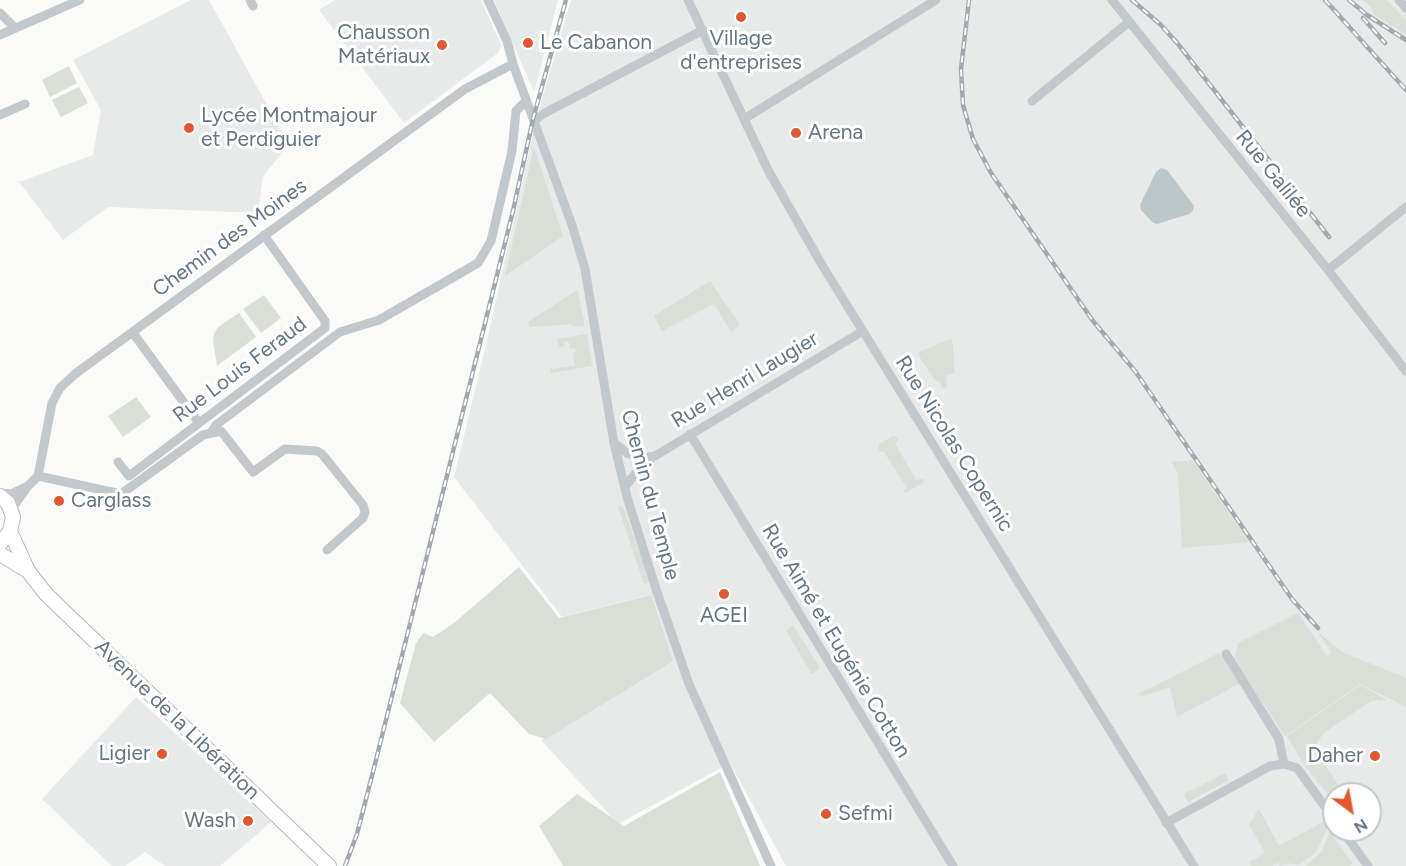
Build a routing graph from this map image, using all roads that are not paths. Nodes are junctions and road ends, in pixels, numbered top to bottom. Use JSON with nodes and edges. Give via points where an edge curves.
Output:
{"nodes":[{"id":1,"x":80,"y":0,"type":"edge"},
{"id":2,"x":488,"y":0,"type":"edge"},
{"id":3,"x":688,"y":0,"type":"edge"},
{"id":4,"x":936,"y":0,"type":"edge"},
{"id":5,"x":1112,"y":0,"type":"edge"},
{"id":6,"x":1399,"y":0,"type":"edge"},
{"id":7,"x":1406,"y":8,"type":"edge"},
{"id":8,"x":0,"y":13,"type":"edge"},
{"id":9,"x":1129,"y":22,"type":"junction"},
{"id":10,"x":15,"y":28,"type":"junction"},
{"id":11,"x":703,"y":30,"type":"junction"},
{"id":12,"x":0,"y":35,"type":"edge"},
{"id":13,"x":513,"y":63,"type":"junction"},
{"id":14,"x":526,"y":101,"type":"junction"},
{"id":15,"x":1032,"y":102,"type":"dead end"},
{"id":16,"x":25,"y":104,"type":"dead end"},
{"id":17,"x":0,"y":115,"type":"edge"},
{"id":18,"x":744,"y":119,"type":"junction"},
{"id":19,"x":534,"y":122,"type":"junction"},
{"id":20,"x":1406,"y":207,"type":"edge"},
{"id":21,"x":264,"y":235,"type":"junction"},
{"id":22,"x":1328,"y":270,"type":"junction"},
{"id":23,"x":862,"y":331,"type":"junction"},
{"id":24,"x":133,"y":333,"type":"junction"},
{"id":25,"x":1406,"y":371,"type":"edge"},
{"id":26,"x":199,"y":423,"type":"junction"},
{"id":27,"x":211,"y":433,"type":"junction"},
{"id":28,"x":690,"y":434,"type":"junction"},
{"id":29,"x":614,"y":443,"type":"junction"},
{"id":30,"x":655,"y":456,"type":"junction"},
{"id":31,"x":118,"y":462,"type":"dead end"},
{"id":32,"x":38,"y":476,"type":"junction"},
{"id":33,"x":28,"y":486,"type":"junction"},
{"id":34,"x":625,"y":486,"type":"junction"},
{"id":35,"x":0,"y":495,"type":"edge"},
{"id":36,"x":11,"y":510,"type":"junction"},
{"id":37,"x":10,"y":531,"type":"junction"},
{"id":38,"x":0,"y":544,"type":"edge"},
{"id":39,"x":327,"y":550,"type":"dead end"},
{"id":40,"x":0,"y":554,"type":"edge"},
{"id":41,"x":28,"y":571,"type":"junction"},
{"id":42,"x":1226,"y":654,"type":"dead end"},
{"id":43,"x":1284,"y":764,"type":"junction"},
{"id":44,"x":1322,"y":802,"type":"edge"},
{"id":45,"x":1166,"y":824,"type":"junction"},
{"id":46,"x":1351,"y":842,"type":"edge"},
{"id":47,"x":324,"y":864,"type":"edge"},
{"id":48,"x":771,"y":866,"type":"edge"},
{"id":49,"x":953,"y":866,"type":"edge"},
{"id":50,"x":1194,"y":866,"type":"edge"},
{"id":51,"x":1368,"y":866,"type":"edge"}],
"edges":[{"from":1,"to":10,"type":"street"},
{"from":2,"to":13,"type":"street","name":"Chemin du Temple"},
{"from":3,"to":11,"type":"street","name":"Rue Nicolas Copernic"},
{"from":4,"to":18,"type":"street"},
{"from":5,"to":9,"type":"street","name":"Rue Galilée"},
{"from":6,"to":7,"type":"street"},
{"from":8,"to":10,"type":"street"},
{"from":9,"to":15,"type":"street"},
{"from":9,"to":22,"type":"street","name":"Rue Galilée"},
{"from":10,"to":12,"type":"street"},
{"from":11,"to":18,"type":"street","name":"Rue Nicolas Copernic"},
{"from":11,"to":19,"type":"street"},
{"from":13,"to":14,"type":"street","name":"Chemin du Temple"},
{"from":13,"to":21,"type":"street","name":"Chemin des Moines","via":[[465,89]]},
{"from":14,"to":19,"type":"street","name":"Chemin du Temple"},
{"from":14,"to":27,"type":"street","via":[[516,111],[512,151],[491,241],[478,263],[379,320],[340,332],[216,425]]},
{"from":16,"to":17,"type":"street"},
{"from":18,"to":23,"type":"street","name":"Rue Nicolas Copernic","via":[[784,199]]},
{"from":19,"to":29,"type":"street","name":"Chemin du Temple","via":[[585,269]]},
{"from":20,"to":22,"type":"street"},
{"from":21,"to":24,"type":"street","name":"Chemin des Moines"},
{"from":21,"to":26,"type":"street","name":"Rue Louis Feraud","via":[[325,321],[325,328]]},
{"from":22,"to":25,"type":"street","name":"Rue Galilée"},
{"from":23,"to":28,"type":"street","name":"Rue Henri Laugier"},
{"from":23,"to":45,"type":"street","name":"Rue Nicolas Copernic"},
{"from":24,"to":26,"type":"street"},
{"from":24,"to":32,"type":"street","name":"Chemin des Moines","via":[[60,388],[52,403]]},
{"from":26,"to":31,"type":"street","name":"Rue Louis Feraud","via":[[129,476]]},
{"from":27,"to":32,"type":"street","via":[[121,494]]},
{"from":27,"to":39,"type":"street","via":[[221,431],[253,472],[285,449],[322,454],[365,512]]},
{"from":28,"to":30,"type":"street","name":"Rue Henri Laugier"},
{"from":28,"to":49,"type":"street","name":"Rue Aimé et Eugénie Cotton"},
{"from":29,"to":30,"type":"street","via":[[640,458]]},
{"from":29,"to":34,"type":"street","name":"Chemin du Temple"},
{"from":30,"to":34,"type":"street","name":"Rue Henri Laugier"},
{"from":32,"to":33,"type":"street"},
{"from":33,"to":35,"type":"street"},
{"from":33,"to":36,"type":"street"},
{"from":34,"to":48,"type":"street","name":"Chemin du Temple","via":[[689,684]]},
{"from":35,"to":36,"type":"main road"},
{"from":36,"to":37,"type":"main road"},
{"from":37,"to":38,"type":"main road"},
{"from":37,"to":41,"type":"main road","name":"Avenue de la Libération"},
{"from":40,"to":41,"type":"main road","name":"Avenue de la Libération"},
{"from":41,"to":47,"type":"main road","name":"Avenue de la Libération","via":[[46,594]]},
{"from":42,"to":43,"type":"street","via":[[1279,739]]},
{"from":43,"to":44,"type":"street","via":[[1297,768]]},
{"from":43,"to":45,"type":"street","via":[[1270,766]]},
{"from":45,"to":50,"type":"street","name":"Rue Nicolas Copernic"},
{"from":46,"to":51,"type":"street"}]}
